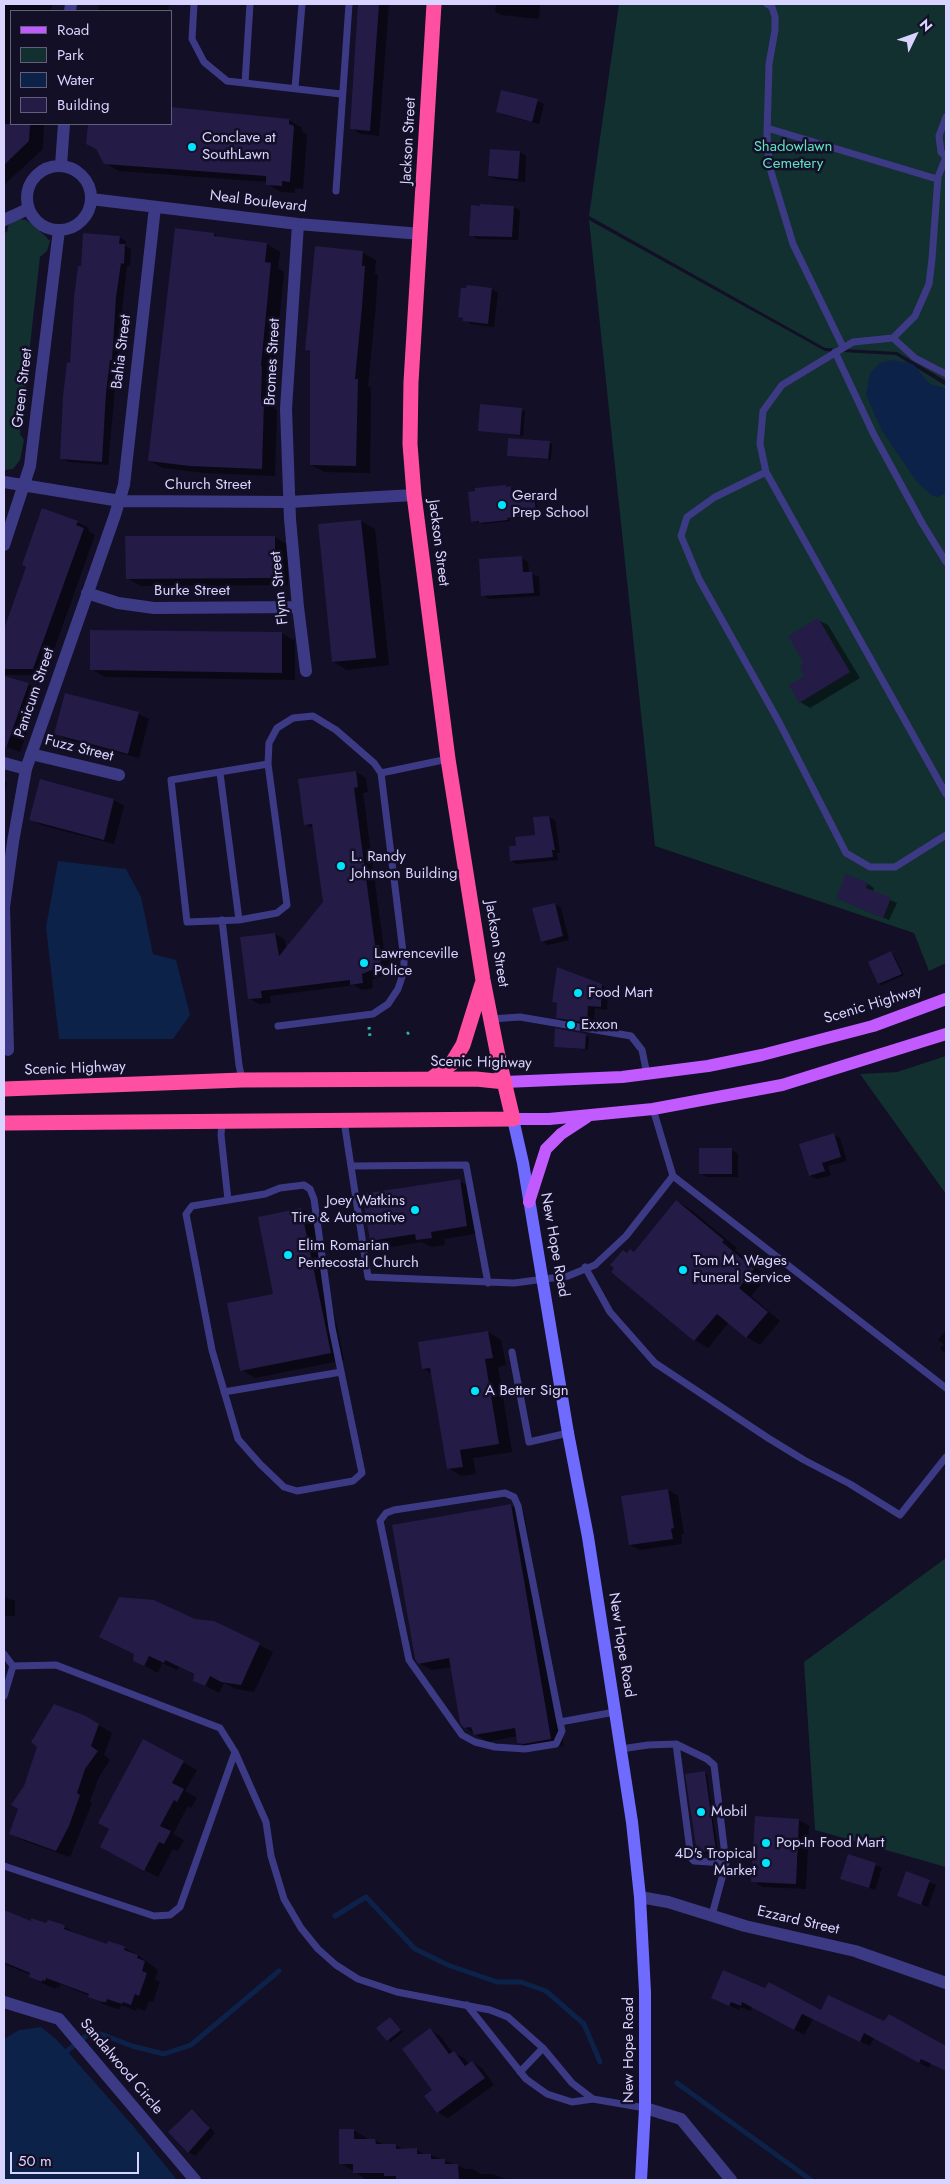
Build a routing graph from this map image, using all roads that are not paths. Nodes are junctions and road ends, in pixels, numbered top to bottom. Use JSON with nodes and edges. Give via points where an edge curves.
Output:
{"nodes":[{"id":1,"x":194,"y":4,"type":"edge"},
{"id":2,"x":250,"y":4,"type":"edge"},
{"id":3,"x":302,"y":4,"type":"edge"},
{"id":4,"x":348,"y":4,"type":"edge"},
{"id":5,"x":434,"y":4,"type":"edge"},
{"id":6,"x":767,"y":4,"type":"edge"},
{"id":7,"x":245,"y":83,"type":"junction"},
{"id":8,"x":295,"y":88,"type":"junction"},
{"id":9,"x":341,"y":94,"type":"junction"},
{"id":10,"x":946,"y":117,"type":"edge"},
{"id":11,"x":64,"y":125,"type":"edge"},
{"id":12,"x":767,"y":128,"type":"junction"},
{"id":13,"x":946,"y":157,"type":"edge"},
{"id":14,"x":61,"y":165,"type":"junction"},
{"id":15,"x":938,"y":179,"type":"junction"},
{"id":16,"x":336,"y":191,"type":"dead end"},
{"id":17,"x":91,"y":199,"type":"junction"},
{"id":18,"x":155,"y":207,"type":"junction"},
{"id":19,"x":28,"y":209,"type":"junction"},
{"id":20,"x":4,"y":220,"type":"edge"},
{"id":21,"x":298,"y":224,"type":"junction"},
{"id":22,"x":59,"y":230,"type":"junction"},
{"id":23,"x":421,"y":234,"type":"junction"},
{"id":24,"x":893,"y":338,"type":"junction"},
{"id":25,"x":843,"y":347,"type":"junction"},
{"id":26,"x":835,"y":352,"type":"junction"},
{"id":27,"x":946,"y":374,"type":"edge"},
{"id":28,"x":766,"y":472,"type":"junction"},
{"id":29,"x":4,"y":482,"type":"edge"},
{"id":30,"x":24,"y":486,"type":"junction"},
{"id":31,"x":414,"y":494,"type":"junction"},
{"id":32,"x":120,"y":501,"type":"junction"},
{"id":33,"x":289,"y":502,"type":"junction"},
{"id":34,"x":4,"y":545,"type":"edge"},
{"id":35,"x":946,"y":562,"type":"edge"},
{"id":36,"x":87,"y":593,"type":"junction"},
{"id":37,"x":298,"y":607,"type":"junction"},
{"id":38,"x":306,"y":671,"type":"dead end"},
{"id":39,"x":31,"y":754,"type":"junction"},
{"id":40,"x":448,"y":759,"type":"junction"},
{"id":41,"x":4,"y":763,"type":"edge"},
{"id":42,"x":268,"y":764,"type":"junction"},
{"id":43,"x":26,"y":769,"type":"junction"},
{"id":44,"x":220,"y":773,"type":"junction"},
{"id":45,"x":381,"y":773,"type":"junction"},
{"id":46,"x":119,"y":776,"type":"dead end"},
{"id":47,"x":946,"y":794,"type":"edge"},
{"id":48,"x":946,"y":835,"type":"edge"},
{"id":49,"x":4,"y":907,"type":"edge"},
{"id":50,"x":222,"y":920,"type":"junction"},
{"id":51,"x":239,"y":920,"type":"junction"},
{"id":52,"x":483,"y":980,"type":"junction"},
{"id":53,"x":946,"y":999,"type":"edge"},
{"id":54,"x":491,"y":1019,"type":"junction"},
{"id":55,"x":278,"y":1026,"type":"dead end"},
{"id":56,"x":946,"y":1034,"type":"edge"},
{"id":57,"x":8,"y":1050,"type":"dead end"},
{"id":58,"x":647,"y":1074,"type":"junction"},
{"id":59,"x":432,"y":1079,"type":"junction"},
{"id":60,"x":242,"y":1080,"type":"junction"},
{"id":61,"x":505,"y":1082,"type":"junction"},
{"id":62,"x":4,"y":1089,"type":"edge"},
{"id":63,"x":653,"y":1109,"type":"junction"},
{"id":64,"x":590,"y":1115,"type":"junction"},
{"id":65,"x":513,"y":1119,"type":"junction"},
{"id":66,"x":344,"y":1121,"type":"junction"},
{"id":67,"x":222,"y":1122,"type":"junction"},
{"id":68,"x":4,"y":1123,"type":"edge"},
{"id":69,"x":351,"y":1166,"type":"junction"},
{"id":70,"x":673,"y":1176,"type":"junction"},
{"id":71,"x":228,"y":1200,"type":"junction"},
{"id":72,"x":530,"y":1202,"type":"junction"},
{"id":73,"x":586,"y":1267,"type":"junction"},
{"id":74,"x":543,"y":1279,"type":"junction"},
{"id":75,"x":488,"y":1283,"type":"junction"},
{"id":76,"x":512,"y":1352,"type":"dead end"},
{"id":77,"x":341,"y":1372,"type":"junction"},
{"id":78,"x":946,"y":1388,"type":"edge"},
{"id":79,"x":224,"y":1392,"type":"junction"},
{"id":80,"x":568,"y":1433,"type":"junction"},
{"id":81,"x":946,"y":1457,"type":"edge"},
{"id":82,"x":4,"y":1654,"type":"edge"},
{"id":83,"x":13,"y":1666,"type":"junction"},
{"id":84,"x":4,"y":1696,"type":"edge"},
{"id":85,"x":615,"y":1712,"type":"junction"},
{"id":86,"x":560,"y":1722,"type":"junction"},
{"id":87,"x":676,"y":1744,"type":"junction"},
{"id":88,"x":621,"y":1749,"type":"junction"},
{"id":89,"x":235,"y":1752,"type":"junction"},
{"id":90,"x":726,"y":1864,"type":"junction"},
{"id":91,"x":4,"y":1866,"type":"edge"},
{"id":92,"x":640,"y":1897,"type":"junction"},
{"id":93,"x":712,"y":1915,"type":"junction"},
{"id":94,"x":946,"y":1983,"type":"edge"},
{"id":95,"x":4,"y":2002,"type":"edge"},
{"id":96,"x":467,"y":2005,"type":"junction"},
{"id":97,"x":543,"y":2048,"type":"junction"},
{"id":98,"x":520,"y":2072,"type":"junction"},
{"id":99,"x":593,"y":2099,"type":"junction"},
{"id":100,"x":645,"y":2108,"type":"junction"},
{"id":101,"x":195,"y":2180,"type":"edge"},
{"id":102,"x":641,"y":2180,"type":"edge"},
{"id":103,"x":730,"y":2180,"type":"edge"}],
"edges":[{"from":1,"to":7,"type":"lane","via":[[192,39],[204,62],[227,81]]},
{"from":2,"to":7,"type":"lane"},
{"from":3,"to":8,"type":"lane"},
{"from":4,"to":9,"type":"lane"},
{"from":5,"to":23,"type":"highway","name":"Jackson Street"},
{"from":6,"to":12,"type":"lane","via":[[772,7],[776,30],[769,64]]},
{"from":7,"to":8,"type":"lane"},
{"from":8,"to":9,"type":"lane"},
{"from":9,"to":16,"type":"lane"},
{"from":10,"to":13,"type":"lane","via":[[939,136]]},
{"from":11,"to":14,"type":"street"},
{"from":12,"to":15,"type":"lane"},
{"from":12,"to":25,"type":"lane","via":[[769,165],[793,244]]},
{"from":13,"to":15,"type":"lane"},
{"from":14,"to":17,"type":"street","via":[[79,173],[90,189]]},
{"from":14,"to":19,"type":"street","via":[[50,166],[32,178],[27,188]]},
{"from":15,"to":24,"type":"lane","via":[[928,284],[916,316]]},
{"from":17,"to":18,"type":"street","name":"Neal Boulevard"},
{"from":17,"to":22,"type":"street","via":[[84,218],[69,229]]},
{"from":18,"to":21,"type":"street","name":"Neal Boulevard"},
{"from":18,"to":32,"type":"street","name":"Bahia Street"},
{"from":19,"to":20,"type":"street"},
{"from":19,"to":22,"type":"street","via":[[40,225]]},
{"from":21,"to":23,"type":"street","name":"Neal Boulevard"},
{"from":21,"to":33,"type":"street","name":"Bromes Street","via":[[286,409]]},
{"from":22,"to":30,"type":"street","name":"Green Street","via":[[30,466]]},
{"from":23,"to":31,"type":"highway","name":"Jackson Street","via":[[411,382],[410,444]]},
{"from":24,"to":25,"type":"lane","via":[[853,342]]},
{"from":24,"to":27,"type":"lane","via":[[914,358]]},
{"from":25,"to":26,"type":"lane"},
{"from":26,"to":28,"type":"lane","via":[[782,385],[763,411],[760,444]]},
{"from":26,"to":35,"type":"lane","via":[[874,435]]},
{"from":28,"to":47,"type":"lane"},
{"from":28,"to":48,"type":"lane","via":[[715,497],[687,517],[681,536],[699,579],[779,722],[846,853],[870,867],[895,866]]},
{"from":29,"to":30,"type":"street","name":"Church Street"},
{"from":30,"to":32,"type":"street","name":"Church Street"},
{"from":30,"to":34,"type":"street","name":"Green Street"},
{"from":31,"to":33,"type":"street","name":"Church Street"},
{"from":31,"to":40,"type":"highway","name":"Jackson Street"},
{"from":32,"to":33,"type":"street","name":"Church Street"},
{"from":32,"to":36,"type":"street","name":"Panicum Street"},
{"from":33,"to":37,"type":"street","name":"Flynn Street"},
{"from":36,"to":37,"type":"street","name":"Burke Street","via":[[118,603],[154,608]]},
{"from":36,"to":39,"type":"street","name":"Panicum Street"},
{"from":37,"to":38,"type":"street","name":"Flynn Street"},
{"from":39,"to":43,"type":"street","name":"Panicum Street"},
{"from":39,"to":46,"type":"street","name":"Fuzz Street"},
{"from":40,"to":45,"type":"lane"},
{"from":40,"to":52,"type":"highway","name":"Jackson Street"},
{"from":41,"to":43,"type":"street"},
{"from":42,"to":44,"type":"lane"},
{"from":42,"to":45,"type":"lane","via":[[269,742],[278,728],[293,718],[313,716],[336,730]]},
{"from":42,"to":51,"type":"lane","via":[[287,905],[277,913]]},
{"from":43,"to":49,"type":"street","name":"Panicum Street"},
{"from":44,"to":50,"type":"lane","via":[[171,780],[187,922]]},
{"from":44,"to":51,"type":"lane"},
{"from":45,"to":55,"type":"lane","via":[[404,960],[402,980],[388,1004],[372,1014]]},
{"from":49,"to":57,"type":"street","name":"Panicum Street"},
{"from":50,"to":51,"type":"lane"},
{"from":50,"to":60,"type":"lane"},
{"from":52,"to":54,"type":"highway","name":"Jackson Street"},
{"from":52,"to":59,"type":"highway","via":[[463,1045],[452,1063]]},
{"from":53,"to":58,"type":"main road","name":"Scenic Highway","via":[[873,1026],[762,1055]]},
{"from":54,"to":58,"type":"lane","via":[[520,1017],[631,1036],[642,1050]]},
{"from":54,"to":61,"type":"highway","name":"Jackson Street"},
{"from":56,"to":63,"type":"main road","via":[[782,1084]]},
{"from":58,"to":61,"type":"main road","name":"Scenic Highway"},
{"from":59,"to":60,"type":"highway","name":"Scenic Highway"},
{"from":59,"to":61,"type":"highway","name":"Scenic Highway"},
{"from":60,"to":62,"type":"highway","name":"Scenic Highway"},
{"from":61,"to":65,"type":"highway","name":"Jackson Street"},
{"from":63,"to":64,"type":"main road"},
{"from":63,"to":70,"type":"lane"},
{"from":64,"to":65,"type":"main road"},
{"from":64,"to":72,"type":"main road","via":[[561,1134],[546,1149]]},
{"from":65,"to":66,"type":"highway"},
{"from":65,"to":72,"type":"street","name":"New Hope Road"},
{"from":66,"to":67,"type":"highway"},
{"from":66,"to":69,"type":"lane"},
{"from":67,"to":68,"type":"highway"},
{"from":67,"to":71,"type":"lane"},
{"from":69,"to":75,"type":"lane","via":[[368,1277]]},
{"from":69,"to":75,"type":"lane","via":[[466,1165]]},
{"from":70,"to":73,"type":"lane","via":[[626,1236],[595,1265]]},
{"from":70,"to":78,"type":"lane"},
{"from":71,"to":77,"type":"lane","via":[[280,1188],[304,1185],[310,1189]]},
{"from":71,"to":79,"type":"lane","via":[[192,1206],[186,1214],[212,1350]]},
{"from":72,"to":74,"type":"street","name":"New Hope Road"},
{"from":73,"to":74,"type":"lane","via":[[568,1276]]},
{"from":73,"to":81,"type":"lane","via":[[610,1312],[655,1363],[768,1438],[900,1515]]},
{"from":74,"to":75,"type":"lane"},
{"from":74,"to":80,"type":"street","name":"New Hope Road"},
{"from":76,"to":80,"type":"lane","via":[[529,1442]]},
{"from":77,"to":79,"type":"lane"},
{"from":77,"to":79,"type":"lane","via":[[362,1473],[353,1481],[316,1488],[297,1491],[284,1487],[260,1464],[238,1439]]},
{"from":80,"to":85,"type":"street","name":"New Hope Road"},
{"from":82,"to":83,"type":"lane"},
{"from":83,"to":84,"type":"lane"},
{"from":83,"to":89,"type":"lane","via":[[56,1665],[220,1728]]},
{"from":85,"to":86,"type":"lane"},
{"from":85,"to":88,"type":"street","name":"New Hope Road"},
{"from":86,"to":86,"type":"lane","via":[[514,1497],[505,1493],[386,1513],[380,1521],[409,1660],[462,1735],[495,1747],[556,1744],[562,1731]]},
{"from":87,"to":88,"type":"lane"},
{"from":87,"to":90,"type":"lane","via":[[714,1765]]},
{"from":87,"to":90,"type":"lane","via":[[690,1858]]},
{"from":88,"to":92,"type":"street","name":"New Hope Road"},
{"from":89,"to":91,"type":"lane","via":[[180,1908],[170,1915],[154,1916]]},
{"from":89,"to":96,"type":"lane","via":[[266,1822],[271,1856],[284,1899],[318,1949],[358,1979],[397,1992]]},
{"from":90,"to":93,"type":"lane"},
{"from":92,"to":93,"type":"street","name":"Ezzard Street"},
{"from":92,"to":100,"type":"street","name":"New Hope Road","via":[[646,2002]]},
{"from":93,"to":94,"type":"street","name":"Ezzard Street","via":[[856,1951]]},
{"from":95,"to":101,"type":"street","name":"Sandalwood Circle","via":[[60,2019]]},
{"from":96,"to":97,"type":"lane","via":[[508,2017]]},
{"from":96,"to":98,"type":"lane"},
{"from":97,"to":98,"type":"lane"},
{"from":97,"to":99,"type":"lane","via":[[572,2083]]},
{"from":98,"to":99,"type":"lane","via":[[547,2094],[572,2102]]},
{"from":99,"to":100,"type":"lane"},
{"from":100,"to":102,"type":"street","name":"New Hope Road"},
{"from":100,"to":103,"type":"street","via":[[682,2119]]}]}
